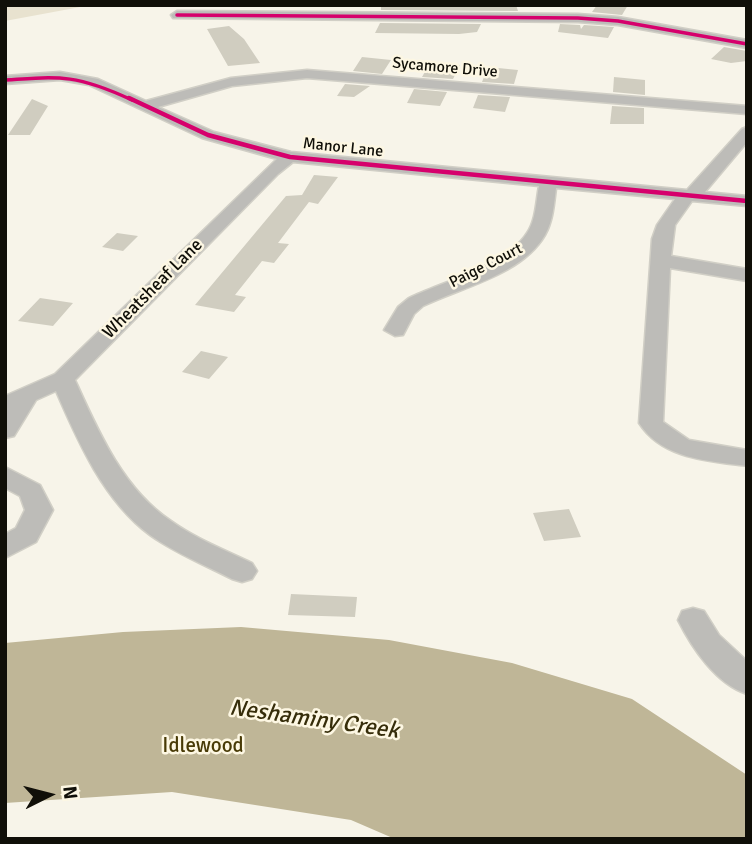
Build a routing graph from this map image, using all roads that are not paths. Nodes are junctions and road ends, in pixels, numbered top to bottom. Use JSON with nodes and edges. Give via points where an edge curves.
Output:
{"nodes":[{"id":1,"x":177,"y":15,"type":"dead end"},
{"id":2,"x":747,"y":44,"type":"edge"},
{"id":3,"x":5,"y":80,"type":"edge"},
{"id":4,"x":144,"y":106,"type":"junction"},
{"id":5,"x":747,"y":110,"type":"edge"},
{"id":6,"x":747,"y":132,"type":"edge"},
{"id":7,"x":290,"y":157,"type":"junction"},
{"id":8,"x":548,"y":183,"type":"junction"},
{"id":9,"x":690,"y":195,"type":"junction"},
{"id":10,"x":747,"y":201,"type":"edge"},
{"id":11,"x":661,"y":260,"type":"junction"},
{"id":12,"x":747,"y":275,"type":"edge"},
{"id":13,"x":395,"y":330,"type":"dead end"},
{"id":14,"x":62,"y":379,"type":"junction"},
{"id":15,"x":28,"y":394,"type":"junction"},
{"id":16,"x":5,"y":405,"type":"edge"},
{"id":17,"x":5,"y":430,"type":"edge"},
{"id":18,"x":747,"y":458,"type":"edge"},
{"id":19,"x":5,"y":476,"type":"edge"},
{"id":20,"x":5,"y":548,"type":"edge"},
{"id":21,"x":242,"y":570,"type":"dead end"},
{"id":22,"x":693,"y":620,"type":"dead end"},
{"id":23,"x":747,"y":681,"type":"edge"}],
"edges":[{"from":1,"to":2,"type":"street","via":[[578,18]]},
{"from":3,"to":4,"type":"street","name":"Manor Lane","via":[[83,79]]},
{"from":4,"to":5,"type":"street","name":"Sycamore Drive","via":[[231,82],[307,74]]},
{"from":4,"to":7,"type":"street","name":"Manor Lane","via":[[216,138]]},
{"from":6,"to":9,"type":"street"},
{"from":7,"to":8,"type":"street","name":"Manor Lane"},
{"from":7,"to":14,"type":"street","name":"Wheatsheaf Lane"},
{"from":8,"to":9,"type":"street","name":"Manor Lane"},
{"from":8,"to":13,"type":"street","name":"Paige Court","via":[[540,225],[530,242],[510,257],[416,302]]},
{"from":9,"to":10,"type":"street","name":"Manor Lane"},
{"from":9,"to":11,"type":"street","via":[[663,228]]},
{"from":11,"to":12,"type":"street"},
{"from":11,"to":18,"type":"street","via":[[651,424],[656,434],[678,444]]},
{"from":14,"to":15,"type":"street","name":"Wheatsheaf Lane"},
{"from":14,"to":21,"type":"street","via":[[88,437],[130,497],[158,527]]},
{"from":15,"to":16,"type":"street","name":"Wheatsheaf Lane"},
{"from":15,"to":17,"type":"street"},
{"from":19,"to":20,"type":"street","via":[[31,491],[38,510],[26,535]]},
{"from":22,"to":23,"type":"street","via":[[708,644]]}]}
